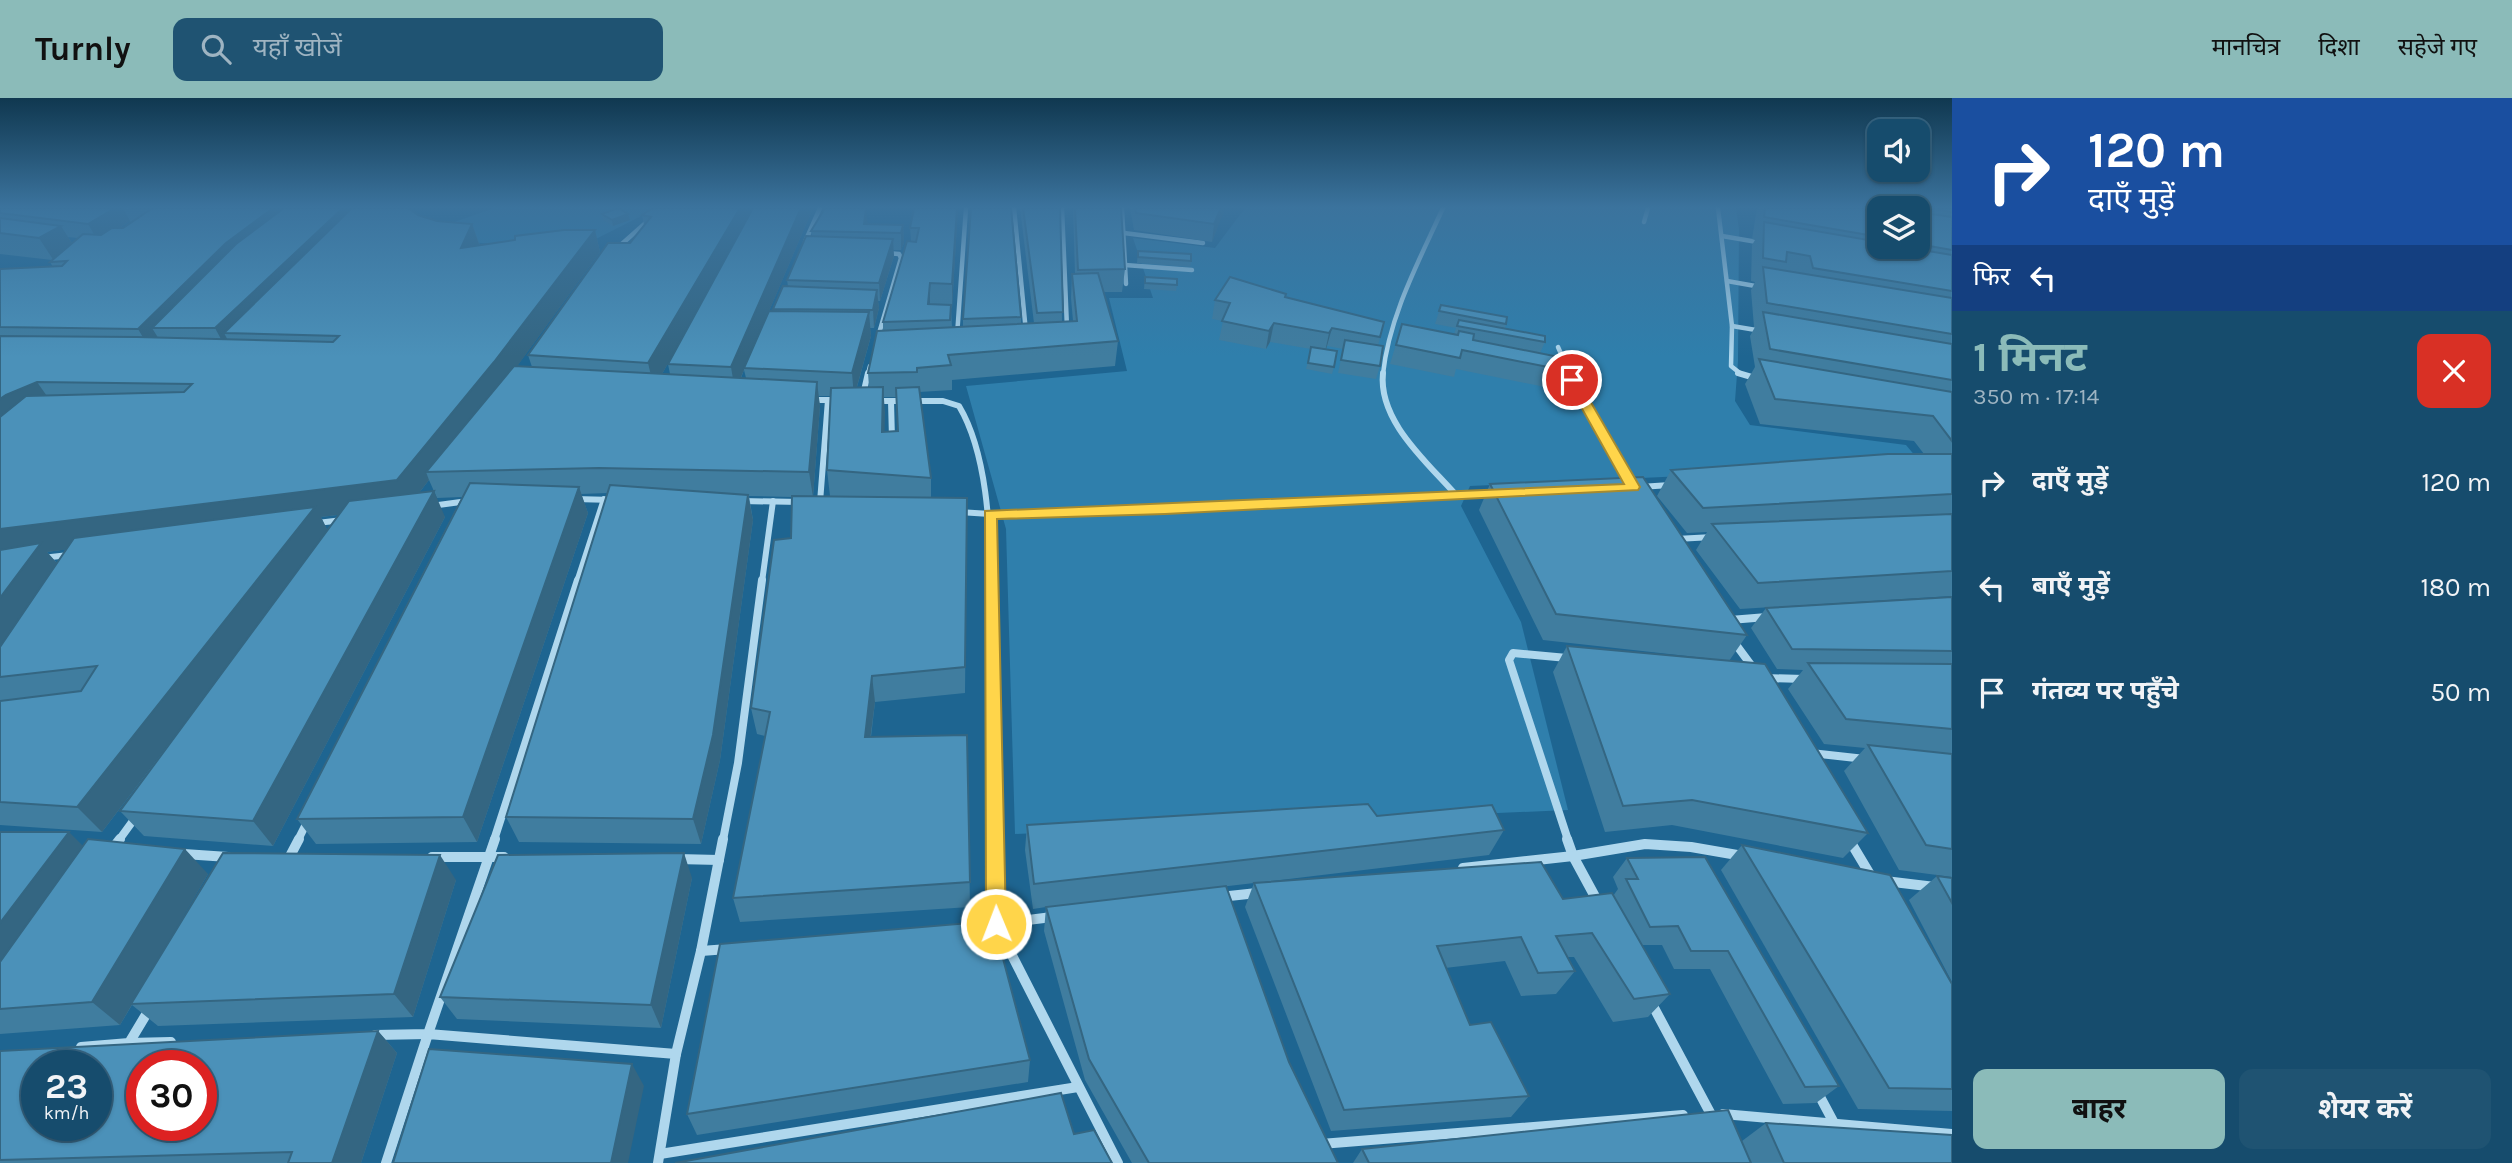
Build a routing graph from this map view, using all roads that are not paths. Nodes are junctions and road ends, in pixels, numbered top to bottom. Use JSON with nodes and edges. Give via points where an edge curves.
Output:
{"nodes":[{"id":1,"x":901,"y":258,"type":"edge"},
{"id":2,"x":962,"y":258,"type":"edge"},
{"id":3,"x":1019,"y":258,"type":"edge"},
{"id":4,"x":1064,"y":258,"type":"edge"},
{"id":5,"x":1125,"y":258,"type":"edge"},
{"id":6,"x":1422,"y":258,"type":"edge"},
{"id":7,"x":1724,"y":258,"type":"edge"},
{"id":8,"x":1125,"y":265,"type":"junction"},
{"id":9,"x":1192,"y":270,"type":"edge"},
{"id":10,"x":1727,"y":281,"type":"junction"},
{"id":11,"x":1126,"y":284,"type":"edge"},
{"id":12,"x":1767,"y":288,"type":"edge"},
{"id":13,"x":873,"y":304,"type":"edge"},
{"id":14,"x":886,"y":305,"type":"junction"},
{"id":15,"x":1732,"y":326,"type":"junction"},
{"id":16,"x":865,"y":332,"type":"edge"},
{"id":17,"x":879,"y":332,"type":"junction"},
{"id":18,"x":1773,"y":333,"type":"edge"},
{"id":19,"x":1068,"y":336,"type":"edge"},
{"id":20,"x":877,"y":341,"type":"edge"},
{"id":21,"x":1027,"y":344,"type":"edge"},
{"id":22,"x":956,"y":347,"type":"edge"},
{"id":23,"x":1558,"y":347,"type":"dead end"},
{"id":24,"x":871,"y":363,"type":"edge"},
{"id":25,"x":1761,"y":379,"type":"edge"},
{"id":26,"x":806,"y":400,"type":"edge"},
{"id":27,"x":828,"y":400,"type":"junction"},
{"id":28,"x":850,"y":400,"type":"edge"},
{"id":29,"x":891,"y":401,"type":"junction"},
{"id":30,"x":893,"y":453,"type":"edge"},
{"id":31,"x":1673,"y":485,"type":"edge"},
{"id":32,"x":1633,"y":487,"type":"junction"},
{"id":33,"x":1619,"y":488,"type":"edge"},
{"id":34,"x":1497,"y":493,"type":"edge"},
{"id":35,"x":1456,"y":495,"type":"junction"},
{"id":36,"x":1639,"y":498,"type":"edge"},
{"id":37,"x":566,"y":499,"type":"edge"},
{"id":38,"x":604,"y":499,"type":"junction"},
{"id":39,"x":482,"y":500,"type":"edge"},
{"id":40,"x":618,"y":500,"type":"edge"},
{"id":41,"x":471,"y":501,"type":"junction"},
{"id":42,"x":739,"y":501,"type":"edge"},
{"id":43,"x":772,"y":501,"type":"junction"},
{"id":44,"x":820,"y":502,"type":"junction"},
{"id":45,"x":833,"y":503,"type":"edge"},
{"id":46,"x":424,"y":507,"type":"edge"},
{"id":47,"x":951,"y":511,"type":"edge"},
{"id":48,"x":464,"y":513,"type":"edge"},
{"id":49,"x":990,"y":514,"type":"junction"},
{"id":50,"x":305,"y":524,"type":"edge"},
{"id":51,"x":347,"y":529,"type":"edge"},
{"id":52,"x":1719,"y":537,"type":"edge"},
{"id":53,"x":1672,"y":551,"type":"edge"},
{"id":54,"x":72,"y":554,"type":"edge"},
{"id":55,"x":36,"y":559,"type":"edge"},
{"id":56,"x":1774,"y":617,"type":"edge"},
{"id":57,"x":1578,"y":660,"type":"edge"},
{"id":58,"x":1748,"y":677,"type":"edge"},
{"id":59,"x":1761,"y":678,"type":"junction"},
{"id":60,"x":1815,"y":679,"type":"edge"},
{"id":61,"x":1767,"y":691,"type":"edge"},
{"id":62,"x":1796,"y":752,"type":"edge"},
{"id":63,"x":1874,"y":760,"type":"edge"},
{"id":64,"x":314,"y":809,"type":"edge"},
{"id":65,"x":137,"y":815,"type":"edge"},
{"id":66,"x":1845,"y":833,"type":"edge"},
{"id":67,"x":1691,"y":846,"type":"junction"},
{"id":68,"x":100,"y":847,"type":"edge"},
{"id":69,"x":113,"y":848,"type":"junction"},
{"id":70,"x":126,"y":849,"type":"edge"},
{"id":71,"x":167,"y":852,"type":"edge"},
{"id":72,"x":1573,"y":856,"type":"junction"},
{"id":73,"x":422,"y":857,"type":"edge"},
{"id":74,"x":489,"y":857,"type":"junction"},
{"id":75,"x":516,"y":857,"type":"edge"},
{"id":76,"x":275,"y":858,"type":"edge"},
{"id":77,"x":289,"y":858,"type":"junction"},
{"id":78,"x":302,"y":858,"type":"edge"},
{"id":79,"x":1756,"y":858,"type":"edge"},
{"id":80,"x":105,"y":859,"type":"edge"},
{"id":81,"x":664,"y":859,"type":"edge"},
{"id":82,"x":1697,"y":859,"type":"edge"},
{"id":83,"x":719,"y":860,"type":"junction"},
{"id":84,"x":229,"y":870,"type":"edge"},
{"id":85,"x":1447,"y":870,"type":"edge"},
{"id":86,"x":1860,"y":877,"type":"edge"},
{"id":87,"x":1873,"y":880,"type":"junction"},
{"id":88,"x":1952,"y":889,"type":"edge"},
{"id":89,"x":1267,"y":892,"type":"edge"},
{"id":90,"x":1225,"y":897,"type":"junction"},
{"id":91,"x":1212,"y":898,"type":"edge"},
{"id":92,"x":1229,"y":909,"type":"edge"},
{"id":93,"x":1063,"y":916,"type":"edge"},
{"id":94,"x":1606,"y":917,"type":"edge"},
{"id":95,"x":996,"y":924,"type":"junction"},
{"id":96,"x":982,"y":925,"type":"edge"},
{"id":97,"x":741,"y":948,"type":"edge"},
{"id":98,"x":701,"y":951,"type":"junction"},
{"id":99,"x":1645,"y":990,"type":"edge"},
{"id":100,"x":156,"y":997,"type":"edge"},
{"id":101,"x":428,"y":1034,"type":"junction"},
{"id":102,"x":360,"y":1036,"type":"edge"},
{"id":103,"x":184,"y":1042,"type":"edge"},
{"id":104,"x":129,"y":1044,"type":"junction"},
{"id":105,"x":65,"y":1048,"type":"edge"},
{"id":106,"x":676,"y":1054,"type":"junction"},
{"id":107,"x":1078,"y":1087,"type":"junction"},
{"id":108,"x":1816,"y":1087,"type":"edge"},
{"id":109,"x":1711,"y":1112,"type":"junction"},
{"id":110,"x":1834,"y":1124,"type":"junction"},
{"id":111,"x":1716,"y":1125,"type":"edge"},
{"id":112,"x":1312,"y":1132,"type":"edge"},
{"id":113,"x":1952,"y":1134,"type":"edge"},
{"id":114,"x":659,"y":1158,"type":"edge"},
{"id":115,"x":386,"y":1163,"type":"edge"},
{"id":116,"x":1118,"y":1163,"type":"edge"}],
"edges":[{"from":1,"to":14,"type":"street"},
{"from":2,"to":22,"type":"street"},
{"from":3,"to":21,"type":"street"},
{"from":4,"to":19,"type":"street"},
{"from":5,"to":8,"type":"street"},
{"from":6,"to":35,"type":"street","via":[[1388,337],[1382,388],[1390,412]]},
{"from":7,"to":10,"type":"street"},
{"from":8,"to":9,"type":"street"},
{"from":8,"to":11,"type":"street"},
{"from":10,"to":12,"type":"street"},
{"from":10,"to":15,"type":"street"},
{"from":13,"to":14,"type":"street"},
{"from":14,"to":17,"type":"street"},
{"from":15,"to":18,"type":"street"},
{"from":15,"to":25,"type":"street","via":[[1731,366],[1739,374]]},
{"from":16,"to":17,"type":"street"},
{"from":17,"to":20,"type":"street"},
{"from":23,"to":32,"type":"street"},
{"from":24,"to":29,"type":"street","via":[[861,400]]},
{"from":26,"to":27,"type":"street"},
{"from":27,"to":28,"type":"street"},
{"from":27,"to":44,"type":"street"},
{"from":29,"to":30,"type":"street"},
{"from":29,"to":49,"type":"street","via":[[958,405]]},
{"from":31,"to":32,"type":"street"},
{"from":32,"to":33,"type":"street"},
{"from":32,"to":36,"type":"street"},
{"from":34,"to":35,"type":"street"},
{"from":35,"to":49,"type":"street"},
{"from":37,"to":38,"type":"street"},
{"from":38,"to":40,"type":"street"},
{"from":38,"to":74,"type":"street"},
{"from":39,"to":41,"type":"street"},
{"from":41,"to":46,"type":"street"},
{"from":41,"to":48,"type":"street"},
{"from":42,"to":43,"type":"street"},
{"from":43,"to":44,"type":"street"},
{"from":43,"to":83,"type":"street","via":[[738,762]]},
{"from":44,"to":45,"type":"street"},
{"from":47,"to":49,"type":"street"},
{"from":49,"to":95,"type":"street"},
{"from":50,"to":51,"type":"street","via":[[355,518]]},
{"from":52,"to":53,"type":"street","via":[[1665,540]]},
{"from":54,"to":55,"type":"street"},
{"from":56,"to":59,"type":"street","via":[[1719,620]]},
{"from":57,"to":72,"type":"street","via":[[1522,653],[1509,656]]},
{"from":58,"to":59,"type":"street"},
{"from":59,"to":60,"type":"street"},
{"from":59,"to":61,"type":"street"},
{"from":62,"to":63,"type":"street"},
{"from":64,"to":77,"type":"street"},
{"from":65,"to":69,"type":"street"},
{"from":66,"to":87,"type":"street"},
{"from":67,"to":72,"type":"street","via":[[1645,844]]},
{"from":67,"to":79,"type":"street"},
{"from":67,"to":82,"type":"street"},
{"from":68,"to":69,"type":"street"},
{"from":69,"to":70,"type":"street"},
{"from":69,"to":80,"type":"street"},
{"from":71,"to":84,"type":"street","via":[[235,858]]},
{"from":72,"to":85,"type":"street"},
{"from":72,"to":94,"type":"street"},
{"from":73,"to":74,"type":"street"},
{"from":74,"to":75,"type":"street"},
{"from":74,"to":101,"type":"street"},
{"from":76,"to":77,"type":"street"},
{"from":77,"to":78,"type":"street"},
{"from":81,"to":83,"type":"street"},
{"from":83,"to":98,"type":"street"},
{"from":86,"to":87,"type":"street"},
{"from":87,"to":88,"type":"street"},
{"from":89,"to":90,"type":"street"},
{"from":90,"to":91,"type":"street"},
{"from":90,"to":92,"type":"street"},
{"from":93,"to":95,"type":"street"},
{"from":95,"to":96,"type":"street"},
{"from":95,"to":107,"type":"street"},
{"from":97,"to":98,"type":"street"},
{"from":98,"to":106,"type":"street"},
{"from":99,"to":109,"type":"street"},
{"from":100,"to":104,"type":"street"},
{"from":101,"to":102,"type":"street"},
{"from":101,"to":106,"type":"street"},
{"from":101,"to":115,"type":"street"},
{"from":103,"to":104,"type":"street"},
{"from":104,"to":105,"type":"street"},
{"from":106,"to":114,"type":"street"},
{"from":107,"to":114,"type":"street"},
{"from":107,"to":116,"type":"street"},
{"from":108,"to":110,"type":"street"},
{"from":109,"to":110,"type":"street"},
{"from":109,"to":111,"type":"street"},
{"from":109,"to":112,"type":"street","via":[[1321,1149]]},
{"from":110,"to":113,"type":"street"}]}
